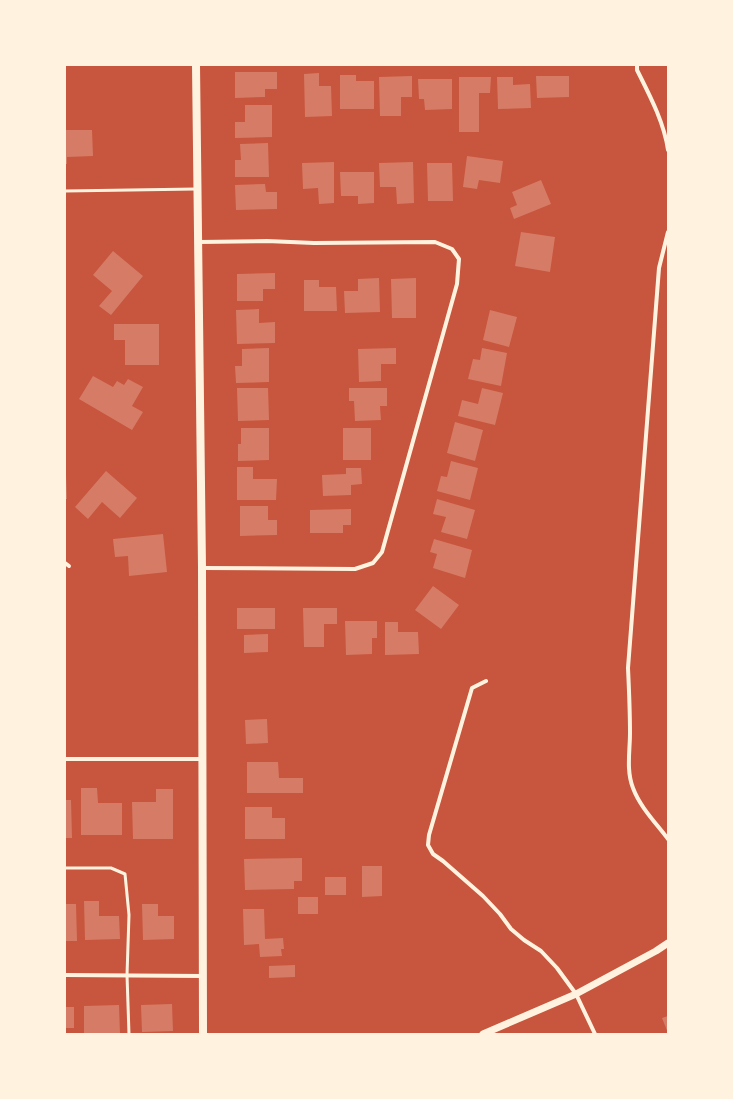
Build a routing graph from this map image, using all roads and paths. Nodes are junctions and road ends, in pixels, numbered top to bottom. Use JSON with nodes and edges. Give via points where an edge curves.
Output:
{"nodes":[{"id":1,"x":196,"y":65,"type":"edge"},
{"id":2,"x":637,"y":65,"type":"edge"},
{"id":3,"x":668,"y":150,"type":"edge"},
{"id":4,"x":198,"y":189,"type":"junction"},
{"id":5,"x":65,"y":191,"type":"edge"},
{"id":6,"x":668,"y":232,"type":"edge"},
{"id":7,"x":199,"y":242,"type":"junction"},
{"id":8,"x":65,"y":563,"type":"edge"},
{"id":9,"x":69,"y":566,"type":"dead end"},
{"id":10,"x":202,"y":568,"type":"junction"},
{"id":11,"x":486,"y":681,"type":"dead end"},
{"id":12,"x":65,"y":759,"type":"edge"},
{"id":13,"x":202,"y":759,"type":"junction"},
{"id":14,"x":668,"y":838,"type":"edge"},
{"id":15,"x":65,"y":868,"type":"edge"},
{"id":16,"x":668,"y":943,"type":"edge"},
{"id":17,"x":65,"y":975,"type":"edge"},
{"id":18,"x":127,"y":975,"type":"junction"},
{"id":19,"x":203,"y":976,"type":"junction"},
{"id":20,"x":576,"y":994,"type":"junction"},
{"id":21,"x":129,"y":1034,"type":"edge"},
{"id":22,"x":203,"y":1034,"type":"edge"},
{"id":23,"x":482,"y":1034,"type":"edge"},
{"id":24,"x":595,"y":1034,"type":"edge"}],
"edges":[{"from":1,"to":4,"type":"main road"},
{"from":2,"to":3,"type":"street","via":[[637,70],[653,101]]},
{"from":4,"to":5,"type":"lane"},
{"from":4,"to":7,"type":"main road"},
{"from":6,"to":14,"type":"street","via":[[660,268],[628,668],[629,774],[641,804]]},
{"from":7,"to":10,"type":"main road"},
{"from":7,"to":10,"type":"street","via":[[435,242],[452,248],[459,259],[457,284],[382,552],[376,560],[354,569]]},
{"from":8,"to":9,"type":"street"},
{"from":10,"to":13,"type":"main road"},
{"from":11,"to":20,"type":"street","via":[[472,688],[428,845],[433,854],[483,896],[511,929],[541,951]]},
{"from":12,"to":13,"type":"street"},
{"from":13,"to":19,"type":"main road"},
{"from":15,"to":18,"type":"lane","via":[[112,868],[125,874],[129,915]]},
{"from":16,"to":20,"type":"street"},
{"from":17,"to":18,"type":"street"},
{"from":18,"to":19,"type":"street"},
{"from":18,"to":21,"type":"lane"},
{"from":19,"to":22,"type":"main road"},
{"from":20,"to":23,"type":"street"},
{"from":20,"to":24,"type":"street"}]}
